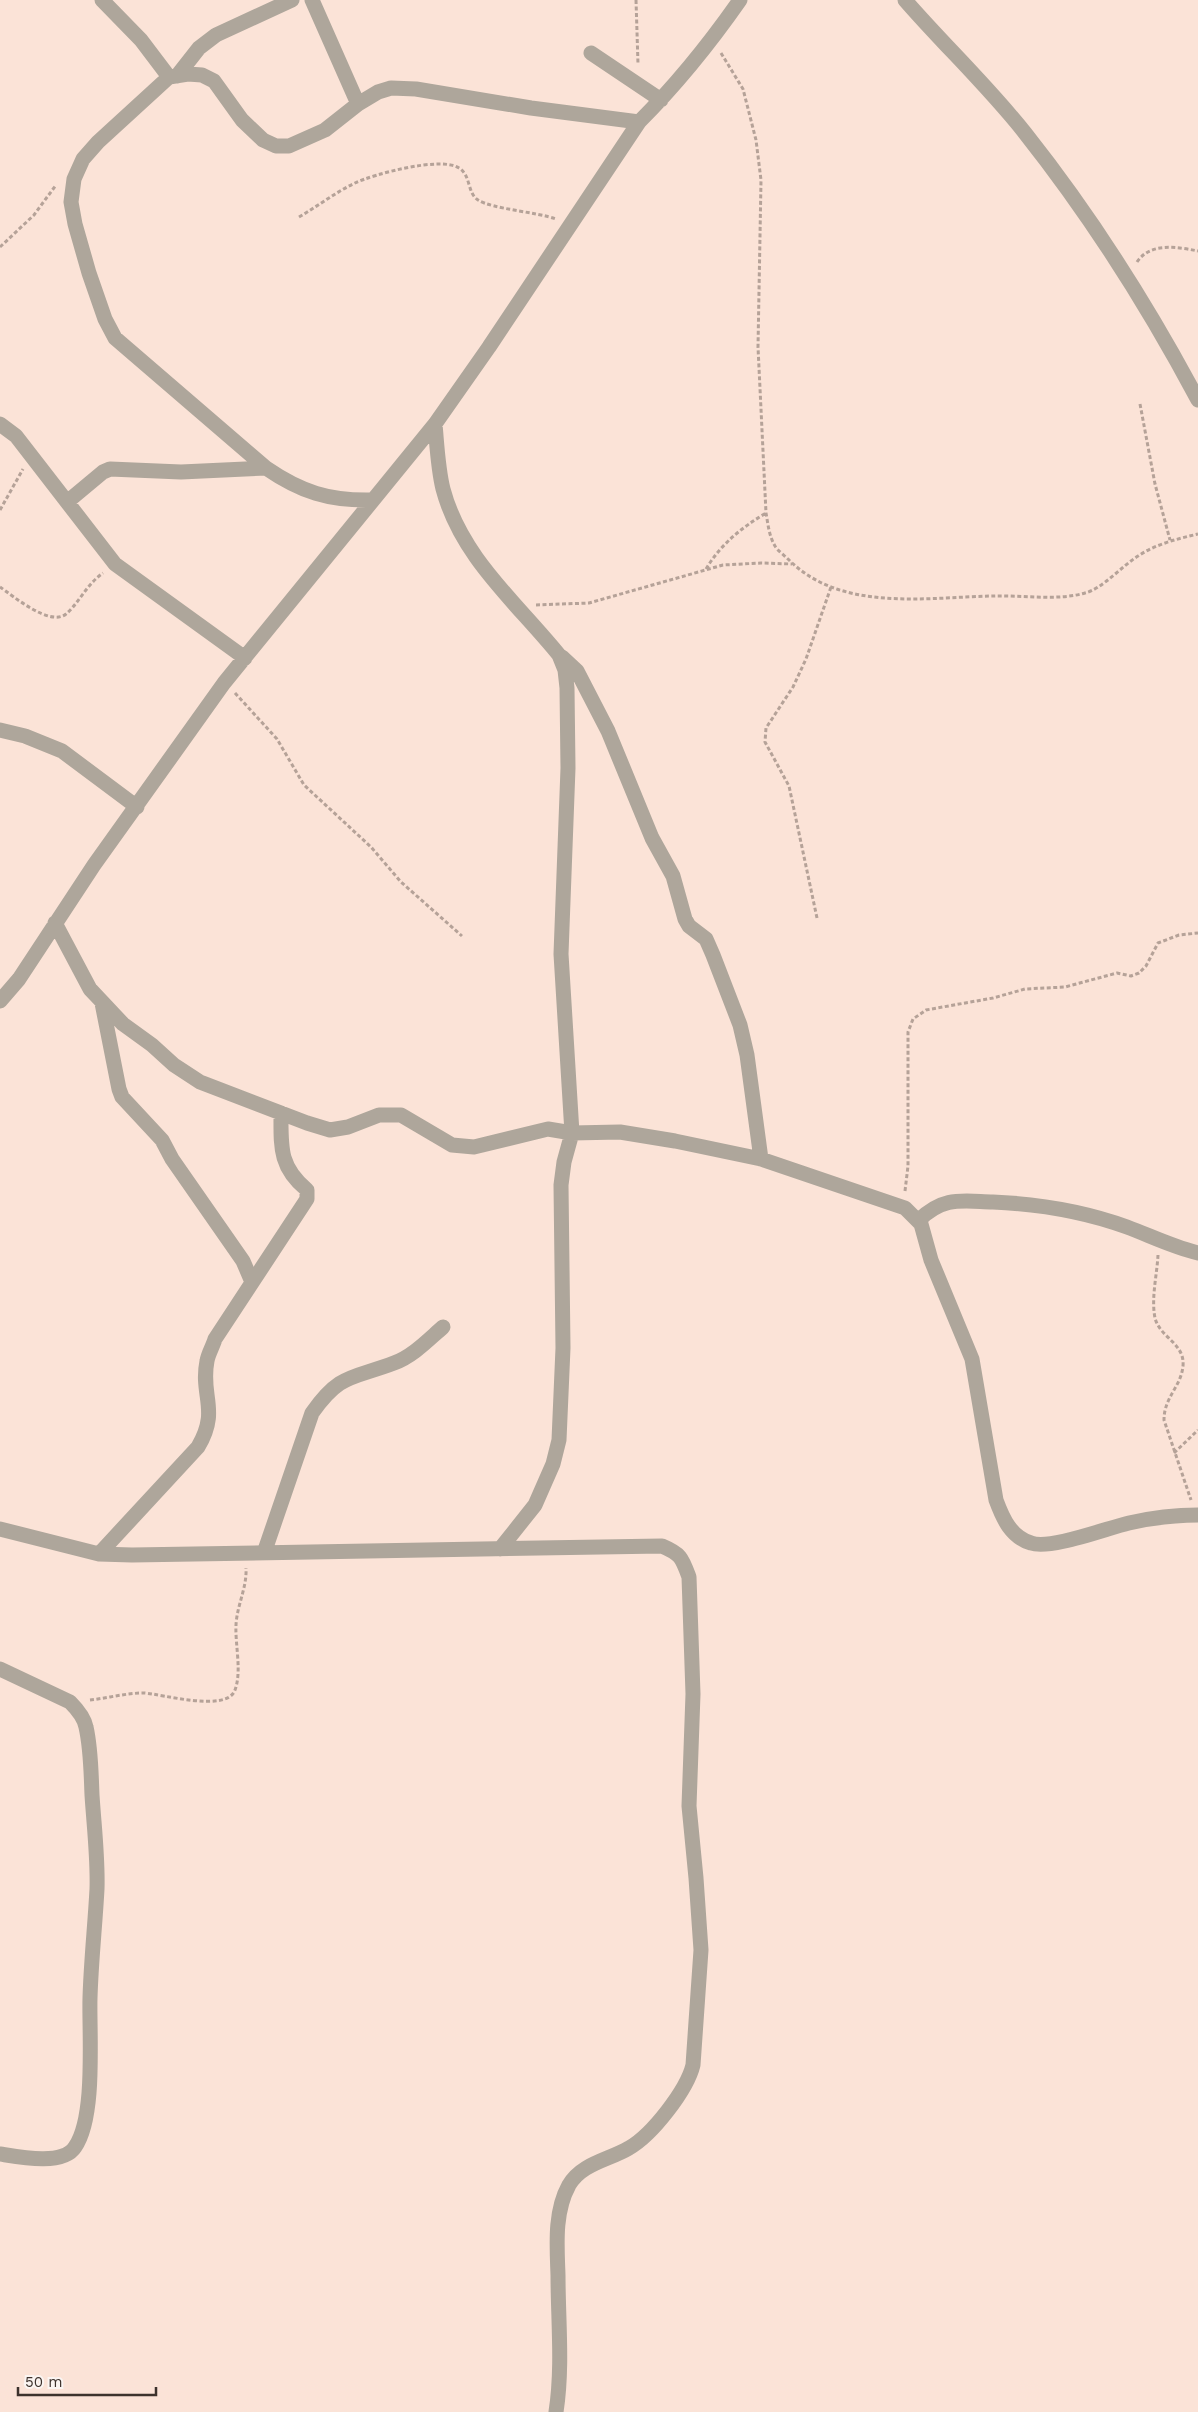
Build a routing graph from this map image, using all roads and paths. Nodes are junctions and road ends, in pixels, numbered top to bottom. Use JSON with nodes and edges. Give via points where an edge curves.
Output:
{"nodes":[{"id":1,"x":102,"y":0,"type":"edge"},
{"id":2,"x":292,"y":0,"type":"edge"},
{"id":3,"x":312,"y":0,"type":"edge"},
{"id":4,"x":636,"y":0,"type":"edge"},
{"id":5,"x":740,"y":0,"type":"edge"},
{"id":6,"x":905,"y":0,"type":"edge"},
{"id":7,"x":712,"y":39,"type":"junction"},
{"id":8,"x":591,"y":53,"type":"dead end"},
{"id":9,"x":173,"y":77,"type":"junction"},
{"id":10,"x":643,"y":88,"type":"junction"},
{"id":11,"x":661,"y":100,"type":"junction"},
{"id":12,"x":358,"y":104,"type":"junction"},
{"id":13,"x":639,"y":122,"type":"junction"},
{"id":14,"x":59,"y":181,"type":"dead end"},
{"id":15,"x":299,"y":217,"type":"dead end"},
{"id":16,"x":570,"y":224,"type":"junction"},
{"id":17,"x":0,"y":247,"type":"edge"},
{"id":18,"x":1198,"y":251,"type":"edge"},
{"id":19,"x":1126,"y":278,"type":"junction"},
{"id":20,"x":1198,"y":400,"type":"edge"},
{"id":21,"x":1140,"y":404,"type":"dead end"},
{"id":22,"x":0,"y":424,"type":"edge"},
{"id":23,"x":434,"y":424,"type":"junction"},
{"id":24,"x":30,"y":454,"type":"junction"},
{"id":25,"x":266,"y":468,"type":"junction"},
{"id":26,"x":372,"y":500,"type":"junction"},
{"id":27,"x":67,"y":502,"type":"junction"},
{"id":28,"x":0,"y":510,"type":"edge"},
{"id":29,"x":766,"y":513,"type":"junction"},
{"id":30,"x":1198,"y":534,"type":"edge"},
{"id":31,"x":1170,"y":540,"type":"junction"},
{"id":32,"x":115,"y":564,"type":"junction"},
{"id":33,"x":793,"y":564,"type":"junction"},
{"id":34,"x":705,"y":570,"type":"junction"},
{"id":35,"x":0,"y":587,"type":"edge"},
{"id":36,"x":830,"y":587,"type":"junction"},
{"id":37,"x":513,"y":604,"type":"junction"},
{"id":38,"x":559,"y":655,"type":"junction"},
{"id":39,"x":245,"y":658,"type":"junction"},
{"id":40,"x":224,"y":683,"type":"junction"},
{"id":41,"x":0,"y":730,"type":"edge"},
{"id":42,"x":137,"y":807,"type":"junction"},
{"id":43,"x":817,"y":918,"type":"dead end"},
{"id":44,"x":55,"y":922,"type":"junction"},
{"id":45,"x":1198,"y":933,"type":"edge"},
{"id":46,"x":462,"y":936,"type":"dead end"},
{"id":47,"x":0,"y":1001,"type":"edge"},
{"id":48,"x":102,"y":1003,"type":"junction"},
{"id":49,"x":281,"y":1113,"type":"junction"},
{"id":50,"x":572,"y":1133,"type":"junction"},
{"id":51,"x":760,"y":1159,"type":"junction"},
{"id":52,"x":902,"y":1207,"type":"junction"},
{"id":53,"x":919,"y":1220,"type":"junction"},
{"id":54,"x":1158,"y":1240,"type":"junction"},
{"id":55,"x":1198,"y":1252,"type":"edge"},
{"id":56,"x":252,"y":1282,"type":"junction"},
{"id":57,"x":443,"y":1327,"type":"dead end"},
{"id":58,"x":1198,"y":1430,"type":"edge"},
{"id":59,"x":1174,"y":1453,"type":"junction"},
{"id":60,"x":1197,"y":1515,"type":"edge"},
{"id":61,"x":0,"y":1529,"type":"edge"},
{"id":62,"x":500,"y":1548,"type":"junction"},
{"id":63,"x":264,"y":1553,"type":"junction"},
{"id":64,"x":99,"y":1554,"type":"junction"},
{"id":65,"x":238,"y":1554,"type":"junction"},
{"id":66,"x":0,"y":1669,"type":"edge"},
{"id":67,"x":70,"y":1702,"type":"junction"},
{"id":68,"x":0,"y":2154,"type":"edge"},
{"id":69,"x":556,"y":2412,"type":"edge"}],
"edges":[{"from":1,"to":9,"type":"street"},
{"from":2,"to":9,"type":"street","via":[[216,35],[199,48]]},
{"from":3,"to":12,"type":"street"},
{"from":4,"to":10,"type":"path","via":[[637,61]]},
{"from":5,"to":7,"type":"street"},
{"from":6,"to":19,"type":"street","via":[[1024,132]]},
{"from":7,"to":11,"type":"street"},
{"from":7,"to":29,"type":"path","via":[[743,89],[756,140],[761,180],[758,364]]},
{"from":8,"to":10,"type":"street"},
{"from":9,"to":12,"type":"street","via":[[202,75],[214,81],[242,120],[263,140],[276,146],[289,146],[325,130]]},
{"from":9,"to":25,"type":"street","via":[[83,159],[74,179],[71,202],[75,224],[105,319],[115,338]]},
{"from":10,"to":11,"type":"street"},
{"from":11,"to":13,"type":"street"},
{"from":12,"to":13,"type":"street","via":[[391,88],[416,89]]},
{"from":13,"to":16,"type":"street"},
{"from":14,"to":17,"type":"path","via":[[34,215]]},
{"from":15,"to":16,"type":"path","via":[[356,183],[387,172],[441,164],[459,167],[477,200]]},
{"from":16,"to":23,"type":"street"},
{"from":18,"to":19,"type":"path","via":[[1158,248],[1141,256]]},
{"from":19,"to":20,"type":"street","via":[[1167,342]]},
{"from":21,"to":31,"type":"path","via":[[1155,484]]},
{"from":22,"to":24,"type":"street","via":[[16,436]]},
{"from":23,"to":26,"type":"street"},
{"from":23,"to":37,"type":"street","via":[[443,489],[456,526],[476,559]]},
{"from":24,"to":27,"type":"street"},
{"from":24,"to":28,"type":"path"},
{"from":25,"to":26,"type":"street","via":[[291,485],[322,496],[347,501]]},
{"from":25,"to":27,"type":"street","via":[[181,472],[110,469]]},
{"from":26,"to":39,"type":"street"},
{"from":27,"to":32,"type":"street"},
{"from":29,"to":33,"type":"path","via":[[776,547]]},
{"from":29,"to":34,"type":"path","via":[[729,539]]},
{"from":30,"to":31,"type":"path"},
{"from":31,"to":36,"type":"path","via":[[1139,555],[1096,588],[1076,595],[920,600],[854,594]]},
{"from":32,"to":35,"type":"path","via":[[95,578],[66,614],[57,618],[46,616]]},
{"from":32,"to":39,"type":"street"},
{"from":33,"to":34,"type":"path","via":[[739,563]]},
{"from":33,"to":36,"type":"path"},
{"from":34,"to":37,"type":"path","via":[[589,603]]},
{"from":36,"to":43,"type":"path","via":[[806,659],[793,688],[766,728],[765,742],[789,786]]},
{"from":37,"to":38,"type":"street"},
{"from":38,"to":50,"type":"street","via":[[567,688],[568,768],[561,954]]},
{"from":38,"to":51,"type":"street","via":[[577,671],[625,768],[652,838],[673,876],[685,919],[706,940],[714,955],[740,1024],[747,1055]]},
{"from":39,"to":40,"type":"street"},
{"from":40,"to":42,"type":"street"},
{"from":40,"to":46,"type":"path","via":[[277,739],[304,785],[371,847],[401,882]]},
{"from":41,"to":42,"type":"street","via":[[62,751]]},
{"from":42,"to":44,"type":"street"},
{"from":44,"to":47,"type":"street","via":[[19,979]]},
{"from":44,"to":48,"type":"street","via":[[90,989]]},
{"from":45,"to":52,"type":"path","via":[[1179,935],[1158,943],[1146,966],[1131,976],[1117,973],[1065,987],[1025,989],[926,1010],[912,1019],[908,1032],[908,1166]]},
{"from":48,"to":49,"type":"street","via":[[193,1078]]},
{"from":48,"to":56,"type":"street","via":[[122,1098],[162,1140],[243,1261]]},
{"from":49,"to":50,"type":"street","via":[[330,1130],[379,1115],[401,1115],[452,1145],[474,1147],[548,1129]]},
{"from":49,"to":56,"type":"street","via":[[284,1163],[293,1178],[307,1190],[307,1199]]},
{"from":50,"to":51,"type":"street","via":[[620,1132]]},
{"from":50,"to":62,"type":"street","via":[[561,1185],[563,1339],[559,1440],[553,1464],[535,1505]]},
{"from":51,"to":52,"type":"street"},
{"from":52,"to":53,"type":"street"},
{"from":53,"to":54,"type":"street","via":[[942,1203],[1022,1204],[1075,1211]]},
{"from":53,"to":60,"type":"street","via":[[931,1260],[972,1359],[996,1500],[1004,1521],[1017,1536],[1032,1544],[1048,1545],[1130,1523]]},
{"from":54,"to":55,"type":"street"},
{"from":54,"to":59,"type":"path","via":[[1155,1318],[1159,1328],[1178,1346],[1183,1366],[1164,1409]]},
{"from":56,"to":64,"type":"street","via":[[215,1339],[207,1360],[210,1412],[206,1434],[198,1447]]},
{"from":57,"to":63,"type":"street","via":[[412,1354],[344,1380],[325,1394],[312,1413]]},
{"from":58,"to":59,"type":"path"},
{"from":59,"to":60,"type":"path"},
{"from":61,"to":64,"type":"street"},
{"from":62,"to":63,"type":"street"},
{"from":62,"to":69,"type":"street","via":[[662,1546],[677,1552],[689,1577],[694,1694],[688,1806],[701,1950],[693,2065],[681,2091],[639,2142],[589,2165],[570,2184],[562,2203],[558,2226],[559,2369]]},
{"from":63,"to":65,"type":"street"},
{"from":64,"to":65,"type":"street"},
{"from":65,"to":67,"type":"path","via":[[245,1566],[246,1581],[236,1623],[237,1679],[235,1692],[229,1698],[207,1701],[132,1693]]},
{"from":66,"to":67,"type":"street"},
{"from":67,"to":68,"type":"street","via":[[86,1725],[97,1888],[90,2001],[92,2057],[85,2121],[75,2148],[68,2155],[49,2159]]}]}
